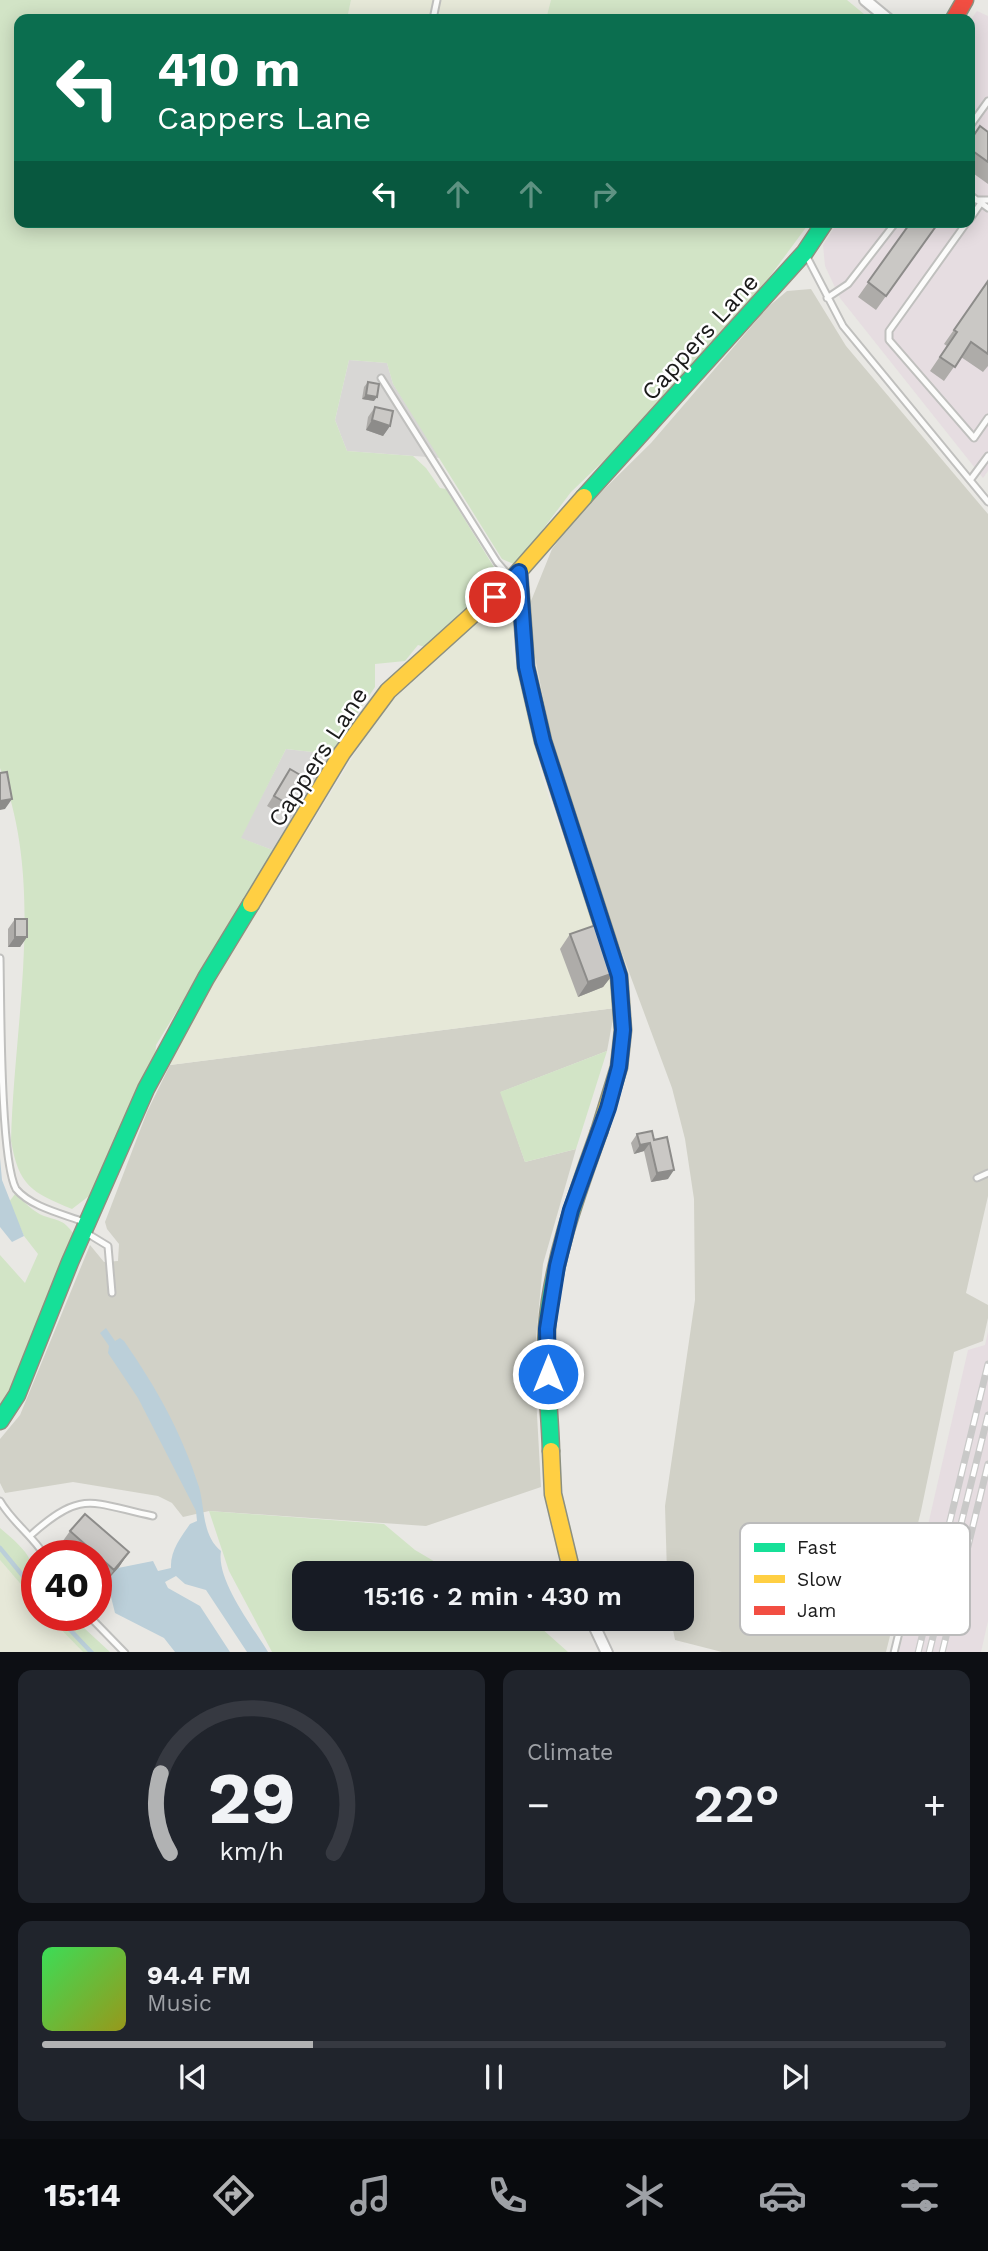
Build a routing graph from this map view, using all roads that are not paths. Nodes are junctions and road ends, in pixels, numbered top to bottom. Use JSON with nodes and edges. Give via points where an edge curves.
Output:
{"nodes":[{"id":1,"x":865,"y":0,"type":"edge"},
{"id":2,"x":882,"y":14,"type":"edge"},
{"id":3,"x":988,"y":101,"type":"edge"},
{"id":4,"x":975,"y":119,"type":"edge"},
{"id":5,"x":975,"y":199,"type":"edge"},
{"id":6,"x":988,"y":200,"type":"edge"},
{"id":7,"x":978,"y":202,"type":"junction"},
{"id":8,"x":975,"y":207,"type":"edge"},
{"id":9,"x":988,"y":208,"type":"edge"},
{"id":10,"x":821,"y":228,"type":"edge"},
{"id":11,"x":891,"y":228,"type":"edge"},
{"id":12,"x":962,"y":228,"type":"edge"},
{"id":13,"x":805,"y":252,"type":"junction"},
{"id":14,"x":827,"y":298,"type":"junction"},
{"id":15,"x":381,"y":378,"type":"dead end"},
{"id":16,"x":988,"y":418,"type":"edge"},
{"id":17,"x":988,"y":456,"type":"edge"},
{"id":18,"x":971,"y":479,"type":"junction"},
{"id":19,"x":988,"y":502,"type":"edge"},
{"id":20,"x":516,"y":576,"type":"junction"},
{"id":21,"x":0,"y":958,"type":"edge"},
{"id":22,"x":988,"y":1173,"type":"edge"},
{"id":23,"x":977,"y":1178,"type":"dead end"},
{"id":24,"x":85,"y":1227,"type":"junction"},
{"id":25,"x":112,"y":1293,"type":"dead end"},
{"id":26,"x":0,"y":1421,"type":"edge"},
{"id":27,"x":0,"y":1501,"type":"edge"},
{"id":28,"x":153,"y":1516,"type":"dead end"},
{"id":29,"x":32,"y":1535,"type":"junction"},
{"id":30,"x":35,"y":1540,"type":"edge"},
{"id":31,"x":569,"y":1561,"type":"edge"},
{"id":32,"x":104,"y":1631,"type":"edge"},
{"id":33,"x":596,"y":1631,"type":"edge"},
{"id":34,"x":124,"y":1652,"type":"edge"},
{"id":35,"x":606,"y":1652,"type":"edge"}],
"edges":[{"from":1,"to":2,"type":"street"},
{"from":3,"to":4,"type":"lane"},
{"from":5,"to":7,"type":"lane"},
{"from":6,"to":7,"type":"lane"},
{"from":7,"to":8,"type":"lane"},
{"from":7,"to":9,"type":"lane"},
{"from":10,"to":13,"type":"street","name":"Cappers Lane"},
{"from":11,"to":14,"type":"lane","via":[[848,285]]},
{"from":12,"to":16,"type":"lane","via":[[889,331],[889,340],[974,438]]},
{"from":13,"to":14,"type":"lane"},
{"from":13,"to":20,"type":"street","name":"Cappers Lane"},
{"from":14,"to":18,"type":"lane","via":[[843,326]]},
{"from":15,"to":20,"type":"lane","via":[[497,562]]},
{"from":17,"to":18,"type":"lane"},
{"from":18,"to":19,"type":"lane"},
{"from":20,"to":24,"type":"street","name":"Cappers Lane","via":[[388,691],[342,753],[206,978],[146,1089]]},
{"from":20,"to":31,"type":"street","via":[[526,667],[547,754],[619,976],[623,1030],[608,1108],[559,1254],[547,1329],[553,1494]]},
{"from":21,"to":24,"type":"lane","via":[[6,1161],[15,1188]]},
{"from":22,"to":23,"type":"lane"},
{"from":24,"to":25,"type":"lane","via":[[108,1246]]},
{"from":24,"to":26,"type":"street","name":"Cappers Lane","via":[[17,1395]]},
{"from":27,"to":29,"type":"lane","via":[[13,1520]]},
{"from":28,"to":29,"type":"lane","via":[[70,1504]]},
{"from":29,"to":30,"type":"lane"},
{"from":32,"to":34,"type":"lane"},
{"from":33,"to":35,"type":"street"}]}
